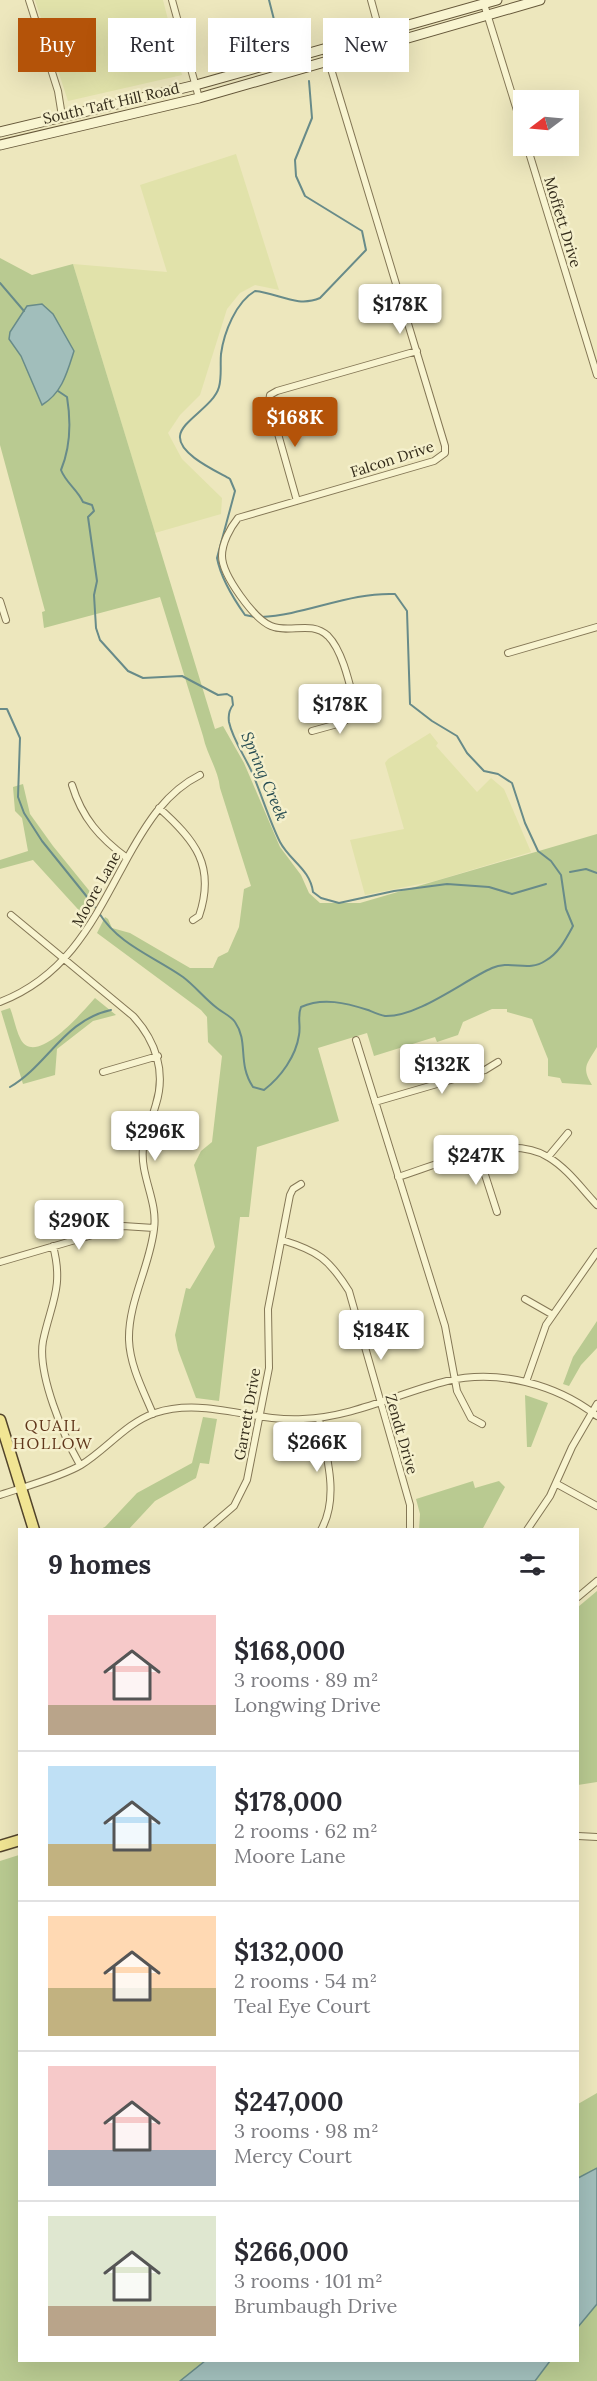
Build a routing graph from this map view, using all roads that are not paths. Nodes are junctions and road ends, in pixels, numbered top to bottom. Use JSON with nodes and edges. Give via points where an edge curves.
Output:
{"nodes":[{"id":1,"x":29,"y":0,"type":"edge"},
{"id":2,"x":172,"y":0,"type":"edge"},
{"id":3,"x":371,"y":0,"type":"edge"},
{"id":4,"x":497,"y":0,"type":"edge"},
{"id":5,"x":540,"y":0,"type":"edge"},
{"id":6,"x":484,"y":4,"type":"junction"},
{"id":7,"x":487,"y":15,"type":"junction"},
{"id":8,"x":376,"y":18,"type":"edge"},
{"id":9,"x":409,"y":25,"type":"edge"},
{"id":10,"x":409,"y":38,"type":"edge"},
{"id":11,"x":323,"y":50,"type":"edge"},
{"id":12,"x":323,"y":62,"type":"edge"},
{"id":13,"x":331,"y":72,"type":"edge"},
{"id":14,"x":196,"y":85,"type":"junction"},
{"id":15,"x":199,"y":98,"type":"junction"},
{"id":16,"x":513,"y":98,"type":"edge"},
{"id":17,"x":62,"y":116,"type":"junction"},
{"id":18,"x":0,"y":132,"type":"edge"},
{"id":19,"x":0,"y":145,"type":"edge"},
{"id":20,"x":530,"y":156,"type":"edge"},
{"id":21,"x":417,"y":351,"type":"junction"},
{"id":22,"x":597,"y":375,"type":"edge"},
{"id":23,"x":297,"y":501,"type":"junction"},
{"id":24,"x":0,"y":601,"type":"edge"},
{"id":25,"x":6,"y":620,"type":"dead end"},
{"id":26,"x":597,"y":627,"type":"edge"},
{"id":27,"x":508,"y":653,"type":"dead end"},
{"id":28,"x":312,"y":731,"type":"dead end"},
{"id":29,"x":200,"y":775,"type":"dead end"},
{"id":30,"x":72,"y":785,"type":"dead end"},
{"id":31,"x":159,"y":808,"type":"junction"},
{"id":32,"x":127,"y":858,"type":"junction"},
{"id":33,"x":11,"y":915,"type":"dead end"},
{"id":34,"x":193,"y":920,"type":"dead end"},
{"id":35,"x":64,"y":960,"type":"junction"},
{"id":36,"x":0,"y":1002,"type":"edge"},
{"id":37,"x":356,"y":1040,"type":"dead end"},
{"id":38,"x":158,"y":1056,"type":"junction"},
{"id":39,"x":498,"y":1062,"type":"dead end"},
{"id":40,"x":103,"y":1072,"type":"dead end"},
{"id":41,"x":375,"y":1102,"type":"junction"},
{"id":42,"x":568,"y":1132,"type":"dead end"},
{"id":43,"x":478,"y":1153,"type":"junction"},
{"id":44,"x":548,"y":1157,"type":"junction"},
{"id":45,"x":398,"y":1177,"type":"junction"},
{"id":46,"x":301,"y":1184,"type":"dead end"},
{"id":47,"x":597,"y":1205,"type":"edge"},
{"id":48,"x":497,"y":1212,"type":"dead end"},
{"id":49,"x":154,"y":1228,"type":"junction"},
{"id":50,"x":282,"y":1240,"type":"junction"},
{"id":51,"x":53,"y":1246,"type":"junction"},
{"id":52,"x":597,"y":1252,"type":"edge"},
{"id":53,"x":0,"y":1262,"type":"edge"},
{"id":54,"x":525,"y":1299,"type":"dead end"},
{"id":55,"x":553,"y":1315,"type":"junction"},
{"id":56,"x":454,"y":1380,"type":"junction"},
{"id":57,"x":525,"y":1382,"type":"junction"},
{"id":58,"x":380,"y":1402,"type":"junction"},
{"id":59,"x":597,"y":1404,"type":"edge"},
{"id":60,"x":153,"y":1414,"type":"junction"},
{"id":61,"x":594,"y":1414,"type":"edge"},
{"id":62,"x":259,"y":1418,"type":"junction"},
{"id":63,"x":319,"y":1419,"type":"junction"},
{"id":64,"x":0,"y":1420,"type":"edge"},
{"id":65,"x":482,"y":1424,"type":"dead end"},
{"id":66,"x":80,"y":1465,"type":"junction"},
{"id":67,"x":556,"y":1484,"type":"junction"},
{"id":68,"x":21,"y":1487,"type":"junction"},
{"id":69,"x":0,"y":1495,"type":"edge"},
{"id":70,"x":597,"y":1506,"type":"edge"},
{"id":71,"x":33,"y":1528,"type":"edge"},
{"id":72,"x":209,"y":1528,"type":"edge"},
{"id":73,"x":322,"y":1528,"type":"edge"},
{"id":74,"x":410,"y":1528,"type":"edge"},
{"id":75,"x":528,"y":1528,"type":"edge"},
{"id":76,"x":597,"y":1581,"type":"edge"},
{"id":77,"x":579,"y":1596,"type":"edge"},
{"id":78,"x":597,"y":1837,"type":"edge"},
{"id":79,"x":579,"y":1838,"type":"edge"},
{"id":80,"x":18,"y":1841,"type":"edge"},
{"id":81,"x":0,"y":1846,"type":"edge"}],
"edges":[{"from":1,"to":17,"type":"street"},
{"from":2,"to":14,"type":"street"},
{"from":3,"to":8,"type":"street"},
{"from":4,"to":6,"type":"main road","name":"South Taft Hill Road"},
{"from":5,"to":7,"type":"main road","name":"South Taft Hill Road"},
{"from":6,"to":7,"type":"street"},
{"from":6,"to":9,"type":"main road","name":"South Taft Hill Road"},
{"from":7,"to":10,"type":"main road","name":"South Taft Hill Road"},
{"from":7,"to":16,"type":"street"},
{"from":11,"to":14,"type":"main road","name":"South Taft Hill Road"},
{"from":12,"to":15,"type":"main road","name":"South Taft Hill Road"},
{"from":13,"to":21,"type":"street","name":"Falcon Drive"},
{"from":14,"to":15,"type":"street"},
{"from":14,"to":17,"type":"main road","name":"South Taft Hill Road"},
{"from":15,"to":19,"type":"main road","name":"South Taft Hill Road"},
{"from":17,"to":18,"type":"main road","name":"South Taft Hill Road"},
{"from":20,"to":22,"type":"street","name":"Moffett Drive"},
{"from":21,"to":23,"type":"street","name":"Falcon Drive","via":[[445,453],[434,461]]},
{"from":21,"to":23,"type":"street","via":[[270,395]]},
{"from":23,"to":28,"type":"street","name":"Falcon Drive","via":[[238,518],[228,531],[222,556],[245,602],[273,627],[319,629],[338,651],[357,713]]},
{"from":24,"to":25,"type":"street"},
{"from":26,"to":27,"type":"street"},
{"from":29,"to":31,"type":"street","name":"Moore Lane","via":[[180,787]]},
{"from":30,"to":32,"type":"street","via":[[90,824]]},
{"from":31,"to":32,"type":"street","name":"Moore Lane"},
{"from":31,"to":34,"type":"street","via":[[187,834],[201,861],[205,893],[199,916]]},
{"from":32,"to":35,"type":"street","name":"Moore Lane","via":[[93,921]]},
{"from":33,"to":35,"type":"street"},
{"from":35,"to":36,"type":"street","name":"Moore Lane","via":[[36,984]]},
{"from":35,"to":38,"type":"street","via":[[134,1016]]},
{"from":37,"to":41,"type":"street"},
{"from":38,"to":40,"type":"street"},
{"from":38,"to":49,"type":"street","via":[[160,1091],[143,1150]]},
{"from":39,"to":41,"type":"street","via":[[485,1070]]},
{"from":41,"to":45,"type":"street"},
{"from":42,"to":44,"type":"street"},
{"from":43,"to":44,"type":"street","via":[[512,1146]]},
{"from":43,"to":45,"type":"street"},
{"from":43,"to":48,"type":"street"},
{"from":44,"to":47,"type":"street"},
{"from":45,"to":56,"type":"street","via":[[445,1326]]},
{"from":46,"to":50,"type":"street","name":"Garrett Drive","via":[[292,1189]]},
{"from":49,"to":51,"type":"street","via":[[123,1227]]},
{"from":49,"to":60,"type":"street","via":[[129,1340],[134,1366]]},
{"from":50,"to":58,"type":"street","name":"Zendt Drive","via":[[321,1256],[349,1291]]},
{"from":50,"to":62,"type":"street","name":"Garrett Drive","via":[[268,1310],[268,1368]]},
{"from":51,"to":53,"type":"street"},
{"from":51,"to":66,"type":"street","via":[[59,1280],[43,1342],[44,1366],[63,1434]]},
{"from":52,"to":55,"type":"street"},
{"from":54,"to":55,"type":"street"},
{"from":55,"to":57,"type":"street"},
{"from":56,"to":57,"type":"street","via":[[484,1377]]},
{"from":56,"to":58,"type":"street"},
{"from":56,"to":65,"type":"street","via":[[464,1408]]},
{"from":57,"to":61,"type":"street","via":[[553,1391]]},
{"from":58,"to":63,"type":"street"},
{"from":58,"to":74,"type":"street","name":"Zendt Drive","via":[[410,1505]]},
{"from":59,"to":61,"type":"street"},
{"from":60,"to":62,"type":"street","via":[[196,1406]]},
{"from":60,"to":66,"type":"street","via":[[129,1427]]},
{"from":61,"to":67,"type":"street"},
{"from":62,"to":63,"type":"street"},
{"from":62,"to":72,"type":"street","name":"Garrett Drive","via":[[244,1491],[228,1513]]},
{"from":63,"to":73,"type":"street","via":[[331,1489],[328,1516]]},
{"from":64,"to":68,"type":"main road"},
{"from":66,"to":68,"type":"street"},
{"from":67,"to":70,"type":"street"},
{"from":67,"to":75,"type":"street"},
{"from":68,"to":69,"type":"street"},
{"from":68,"to":71,"type":"main road"},
{"from":76,"to":77,"type":"street"},
{"from":78,"to":79,"type":"street"},
{"from":80,"to":81,"type":"main road"}]}
